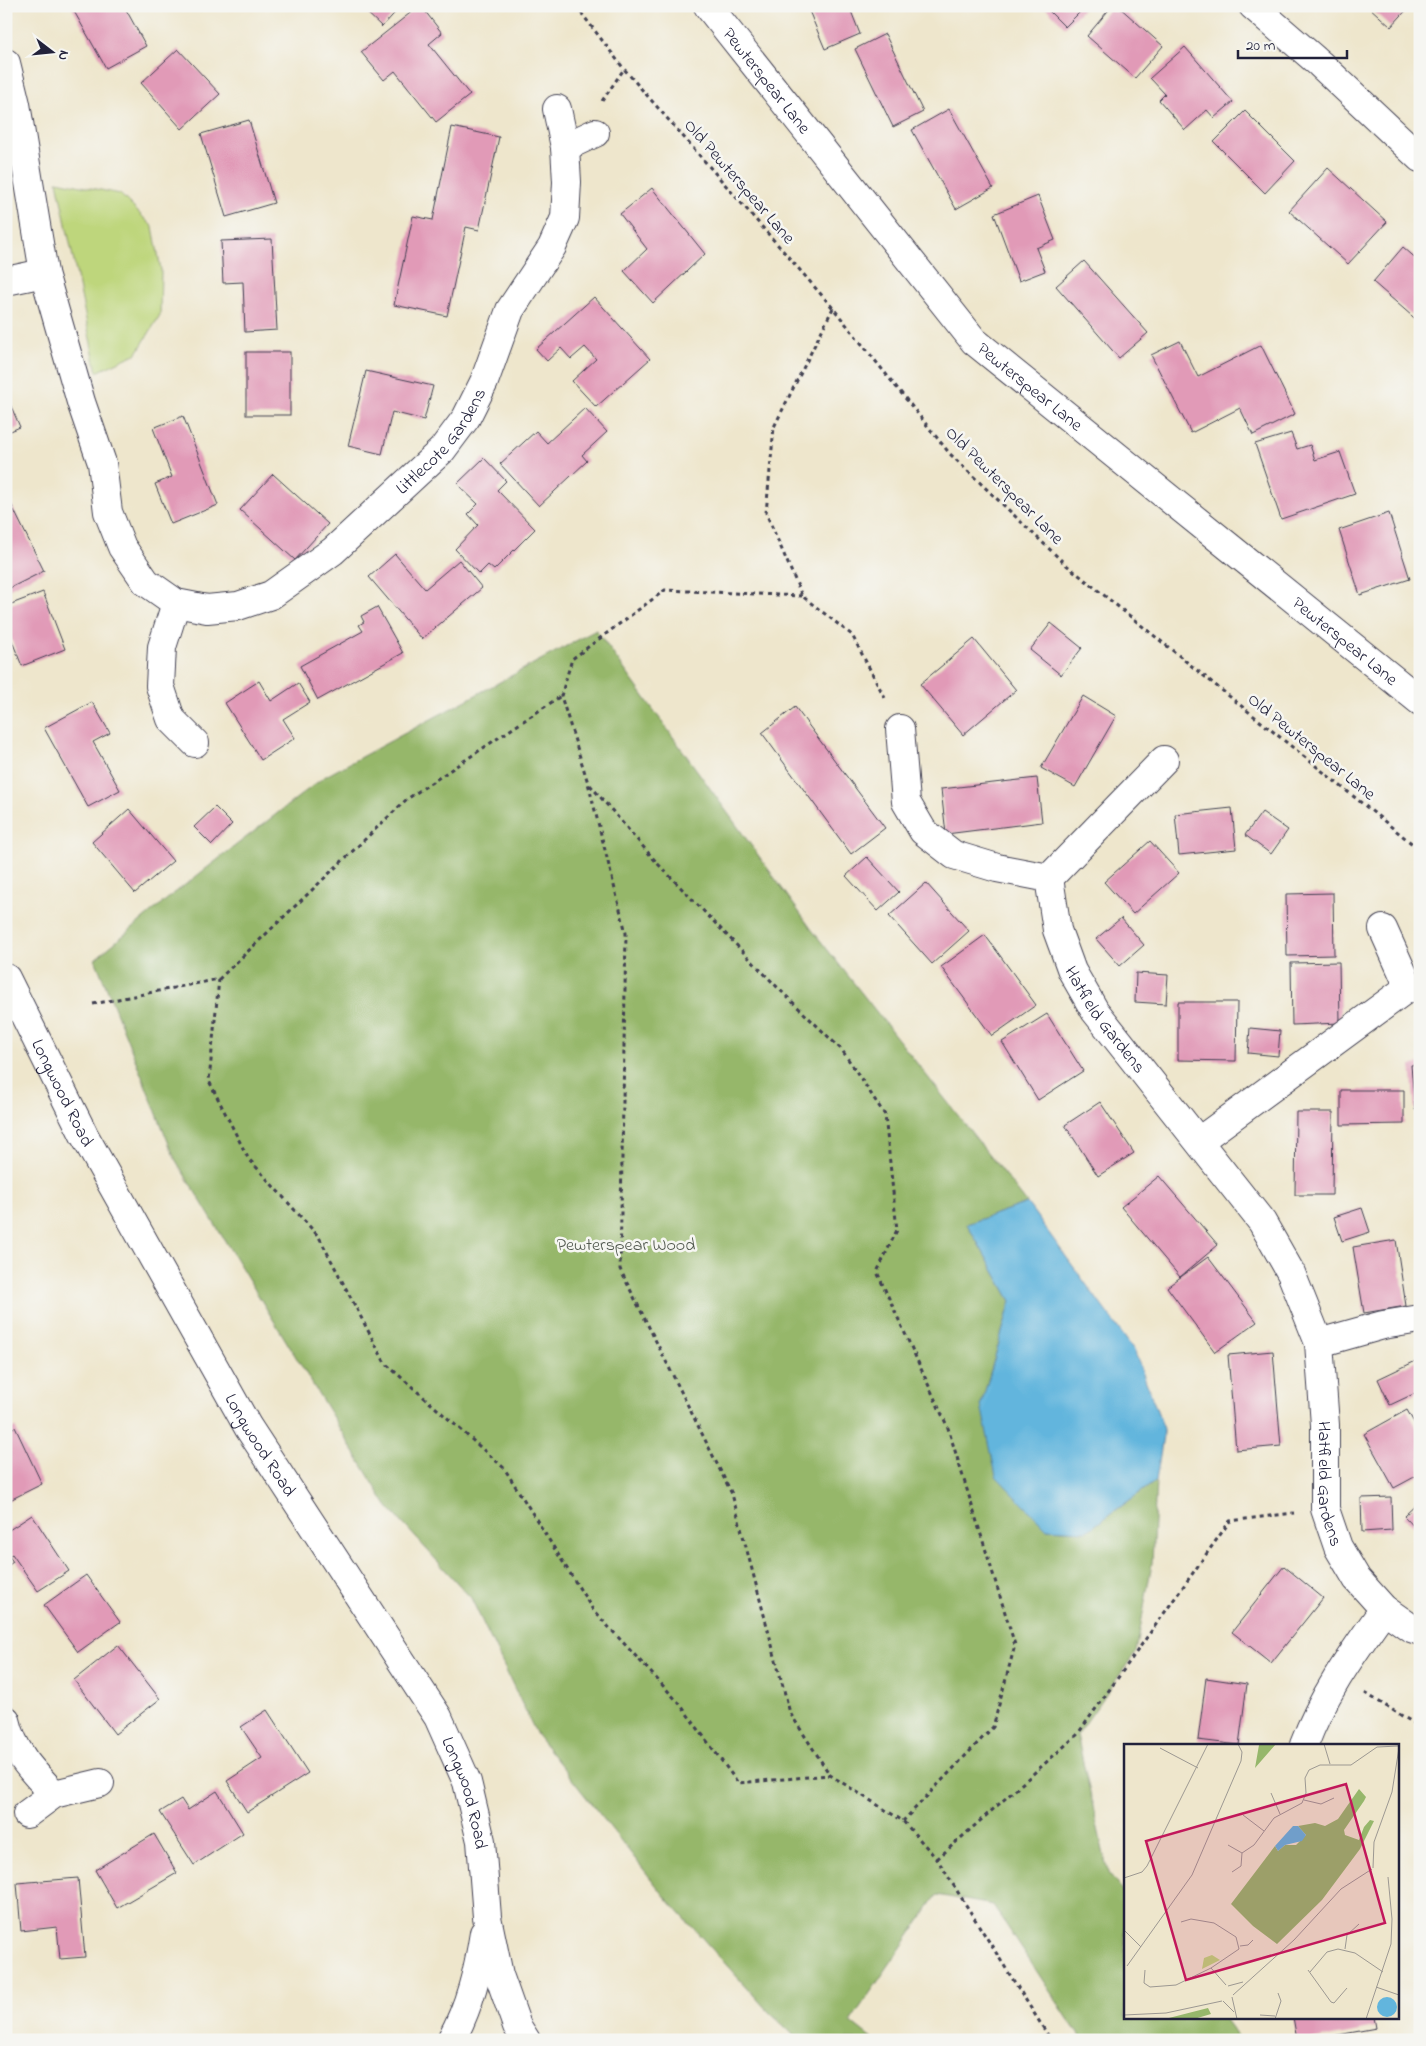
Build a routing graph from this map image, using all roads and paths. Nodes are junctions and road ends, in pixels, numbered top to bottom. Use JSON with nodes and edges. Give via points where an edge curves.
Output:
{"nodes":[{"id":1,"x":576,"y":6,"type":"edge"},
{"id":2,"x":708,"y":6,"type":"edge"},
{"id":3,"x":1253,"y":6,"type":"edge"},
{"id":4,"x":6,"y":63,"type":"edge"},
{"id":5,"x":624,"y":69,"type":"junction"},
{"id":6,"x":558,"y":109,"type":"dead end"},
{"id":7,"x":595,"y":134,"type":"joint"},
{"id":8,"x":565,"y":147,"type":"junction"},
{"id":9,"x":1420,"y":158,"type":"edge"},
{"id":10,"x":44,"y":273,"type":"junction"},
{"id":11,"x":6,"y":280,"type":"edge"},
{"id":12,"x":833,"y":308,"type":"junction"},
{"id":13,"x":802,"y":596,"type":"junction"},
{"id":14,"x":176,"y":604,"type":"junction"},
{"id":15,"x":561,"y":696,"type":"junction"},
{"id":16,"x":1420,"y":701,"type":"edge"},
{"id":17,"x":900,"y":729,"type":"joint"},
{"id":18,"x":195,"y":743,"type":"dead end"},
{"id":19,"x":1164,"y":760,"type":"dead end"},
{"id":20,"x":588,"y":783,"type":"junction"},
{"id":21,"x":1420,"y":850,"type":"edge"},
{"id":22,"x":1049,"y":878,"type":"junction"},
{"id":23,"x":1383,"y":929,"type":"dead end"},
{"id":24,"x":6,"y":978,"type":"edge"},
{"id":25,"x":219,"y":979,"type":"junction"},
{"id":26,"x":1414,"y":988,"type":"edge"},
{"id":27,"x":93,"y":1004,"type":"dead end"},
{"id":28,"x":1199,"y":1141,"type":"junction"},
{"id":29,"x":1420,"y":1319,"type":"edge"},
{"id":30,"x":1319,"y":1343,"type":"junction"},
{"id":31,"x":1326,"y":1509,"type":"junction"},
{"id":32,"x":1384,"y":1609,"type":"junction"},
{"id":33,"x":1420,"y":1632,"type":"edge"},
{"id":34,"x":1337,"y":1676,"type":"junction"},
{"id":35,"x":6,"y":1720,"type":"edge"},
{"id":36,"x":1420,"y":1727,"type":"edge"},
{"id":37,"x":1304,"y":1744,"type":"edge"},
{"id":38,"x":830,"y":1775,"type":"junction"},
{"id":39,"x":100,"y":1783,"type":"dead end"},
{"id":40,"x":54,"y":1794,"type":"junction"},
{"id":41,"x":27,"y":1814,"type":"dead end"},
{"id":42,"x":903,"y":1821,"type":"junction"},
{"id":43,"x":937,"y":1859,"type":"junction"},
{"id":44,"x":487,"y":1917,"type":"junction"},
{"id":45,"x":451,"y":2040,"type":"edge"},
{"id":46,"x":526,"y":2040,"type":"edge"},
{"id":47,"x":1051,"y":2040,"type":"edge"}],
"edges":[{"from":1,"to":5,"type":"path","name":"Old Pewterspear Lane"},
{"from":2,"to":16,"type":"street","name":"Pewterspear Lane","via":[[974,342]]},
{"from":3,"to":9,"type":"street"},
{"from":4,"to":10,"type":"street","name":"Littlecote Gardens","via":[[16,104]]},
{"from":5,"to":7,"type":"path","via":[[600,104]]},
{"from":5,"to":12,"type":"path","name":"Old Pewterspear Lane"},
{"from":6,"to":8,"type":"street","name":"Littlecote Gardens"},
{"from":7,"to":8,"type":"street"},
{"from":8,"to":14,"type":"street","name":"Littlecote Gardens","via":[[565,218],[552,247],[510,310],[484,382],[466,418],[442,450],[333,551],[271,595],[238,606],[207,609]]},
{"from":10,"to":11,"type":"street"},
{"from":10,"to":14,"type":"street","name":"Littlecote Gardens","via":[[102,463],[108,512],[122,547],[146,582]]},
{"from":12,"to":13,"type":"path","via":[[774,427],[766,513]]},
{"from":12,"to":21,"type":"path","name":"Old Pewterspear Lane","via":[[950,454],[1064,563]]},
{"from":13,"to":15,"type":"path","via":[[664,590],[572,659]]},
{"from":13,"to":17,"type":"path","via":[[852,634]]},
{"from":14,"to":18,"type":"street","via":[[162,647],[160,686],[172,719]]},
{"from":15,"to":20,"type":"path"},
{"from":15,"to":25,"type":"path","via":[[407,799]]},
{"from":17,"to":22,"type":"street","via":[[906,802],[923,831],[954,855]]},
{"from":19,"to":22,"type":"street"},
{"from":20,"to":38,"type":"path","via":[[626,933],[620,1269],[732,1494],[790,1713]]},
{"from":20,"to":42,"type":"path","via":[[658,864],[842,1050],[885,1115],[897,1230],[877,1272],[948,1428],[1015,1645],[993,1727]]},
{"from":22,"to":28,"type":"street","name":"Hatfield Gardens","via":[[1057,930],[1072,971],[1095,1011]]},
{"from":23,"to":26,"type":"street"},
{"from":24,"to":44,"type":"street","name":"Longwood Road","via":[[84,1135],[248,1427],[438,1717],[467,1782],[481,1841]]},
{"from":25,"to":27,"type":"path"},
{"from":25,"to":38,"type":"path","via":[[210,1081],[248,1158],[319,1237],[385,1363],[504,1468],[593,1610],[679,1703],[738,1783]]},
{"from":26,"to":28,"type":"street"},
{"from":28,"to":30,"type":"street","name":"Hatfield Gardens","via":[[1262,1222],[1291,1273]]},
{"from":29,"to":30,"type":"street","via":[[1383,1325]]},
{"from":30,"to":31,"type":"street","name":"Hatfield Gardens","via":[[1325,1425]]},
{"from":31,"to":32,"type":"street","name":"Hatfield Gardens","via":[[1338,1547],[1357,1580]]},
{"from":31,"to":43,"type":"path","via":[[1230,1521],[1077,1735]]},
{"from":32,"to":33,"type":"street","name":"Hatfield Gardens"},
{"from":32,"to":34,"type":"street"},
{"from":34,"to":36,"type":"path"},
{"from":34,"to":37,"type":"street"},
{"from":35,"to":40,"type":"street","via":[[14,1746],[26,1766]]},
{"from":38,"to":42,"type":"path"},
{"from":39,"to":40,"type":"street"},
{"from":40,"to":41,"type":"street"},
{"from":42,"to":43,"type":"path"},
{"from":43,"to":47,"type":"path"},
{"from":44,"to":45,"type":"street","name":"Longwood Road","via":[[478,1973],[462,2021]]},
{"from":44,"to":46,"type":"street","name":"Longwood Road","via":[[499,1975],[517,2026]]}]}
